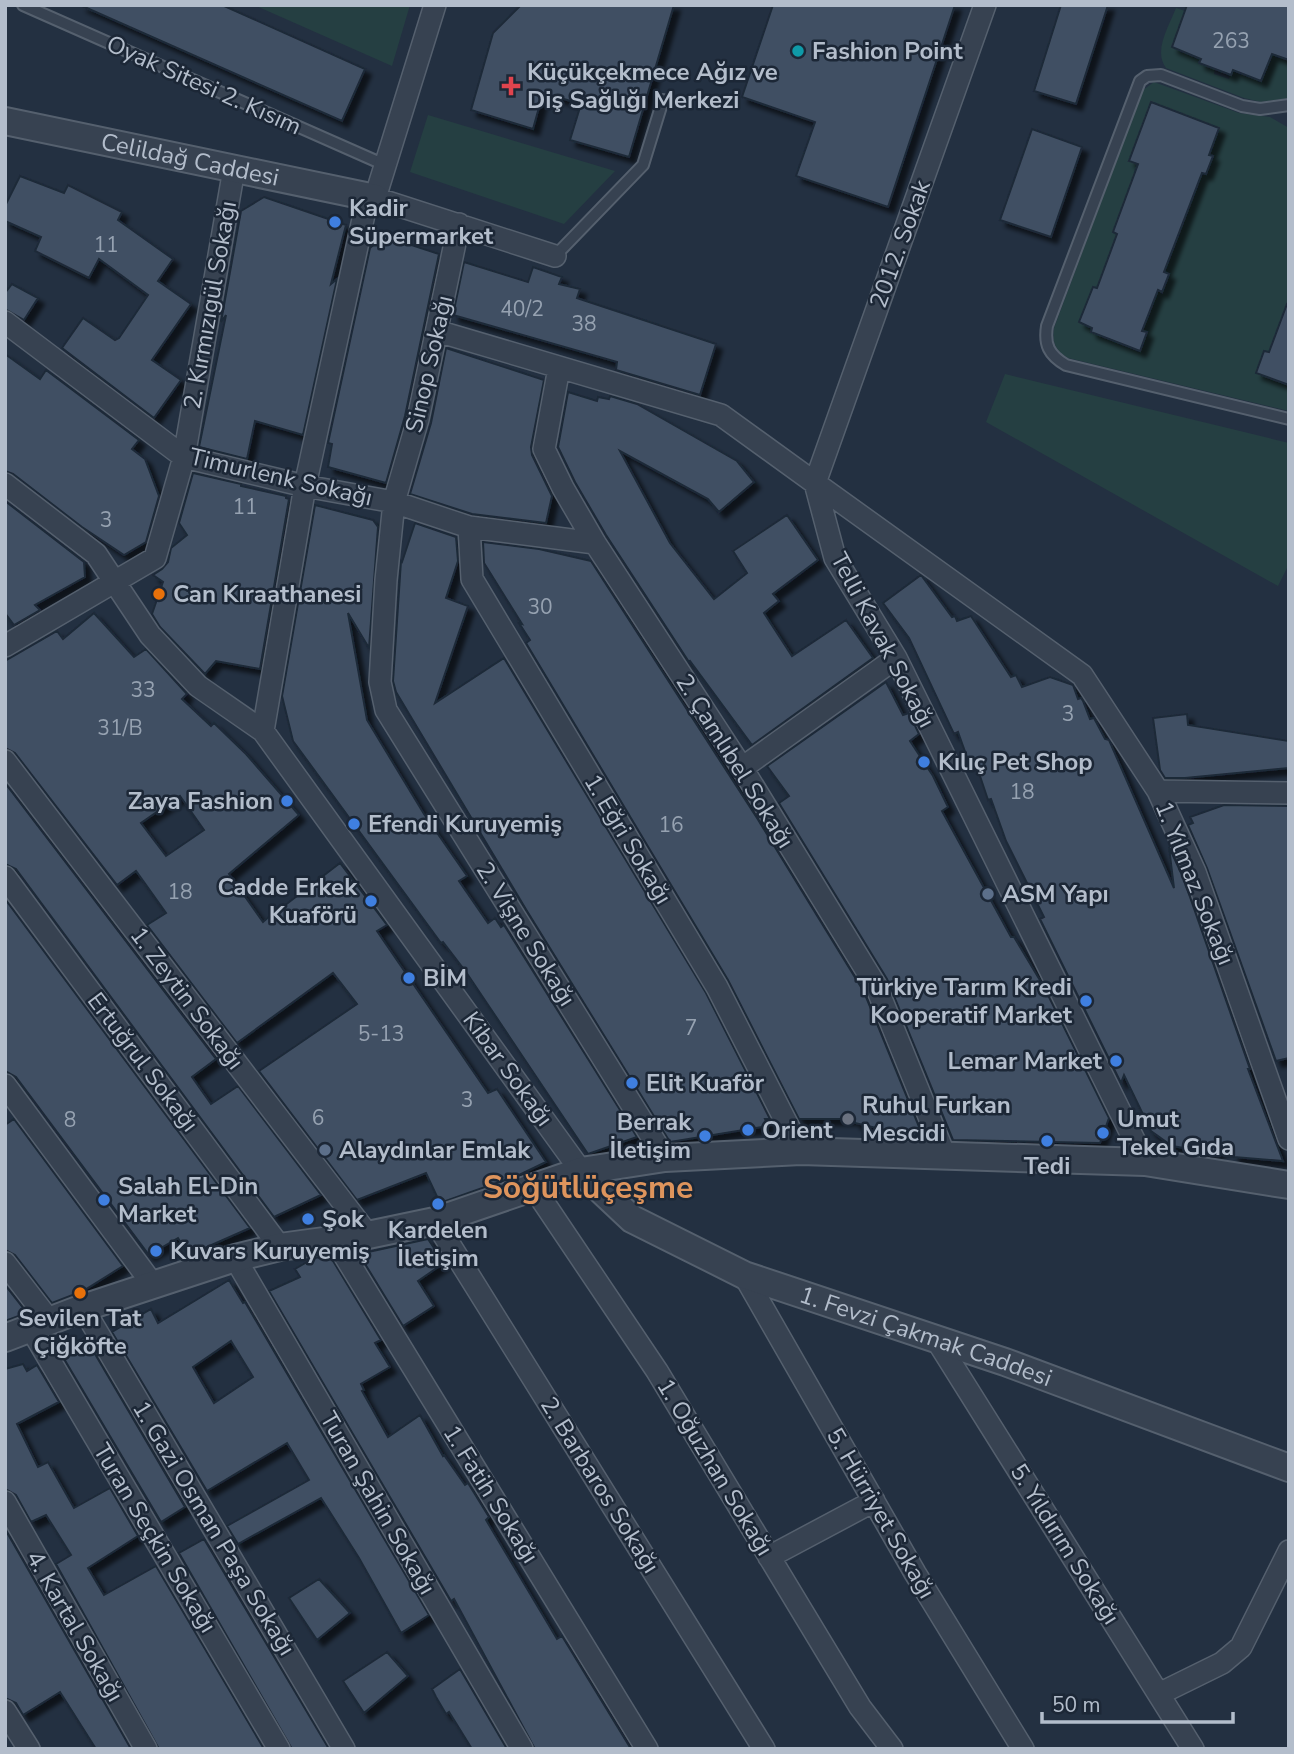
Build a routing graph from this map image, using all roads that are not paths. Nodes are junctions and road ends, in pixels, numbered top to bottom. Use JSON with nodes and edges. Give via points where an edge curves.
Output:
{"nodes":[{"id":1,"x":23,"y":5,"type":"edge"},
{"id":2,"x":435,"y":5,"type":"edge"},
{"id":3,"x":985,"y":5,"type":"edge"},
{"id":4,"x":663,"y":100,"type":"dead end"},
{"id":5,"x":1289,"y":106,"type":"edge"},
{"id":6,"x":5,"y":121,"type":"edge"},
{"id":7,"x":385,"y":165,"type":"junction"},
{"id":8,"x":234,"y":169,"type":"junction"},
{"id":9,"x":371,"y":197,"type":"junction"},
{"id":10,"x":459,"y":224,"type":"junction"},
{"id":11,"x":555,"y":256,"type":"joint"},
{"id":12,"x":5,"y":322,"type":"edge"},
{"id":13,"x":437,"y":331,"type":"junction"},
{"id":14,"x":559,"y":368,"type":"junction"},
{"id":15,"x":1289,"y":419,"type":"edge"},
{"id":16,"x":184,"y":457,"type":"junction"},
{"id":17,"x":815,"y":483,"type":"junction"},
{"id":18,"x":5,"y":484,"type":"edge"},
{"id":19,"x":305,"y":486,"type":"junction"},
{"id":20,"x":394,"y":502,"type":"junction"},
{"id":21,"x":469,"y":527,"type":"junction"},
{"id":22,"x":595,"y":543,"type":"junction"},
{"id":23,"x":115,"y":583,"type":"junction"},
{"id":24,"x":5,"y":646,"type":"edge"},
{"id":25,"x":896,"y":658,"type":"junction"},
{"id":26,"x":263,"y":730,"type":"junction"},
{"id":27,"x":5,"y":761,"type":"edge"},
{"id":28,"x":742,"y":768,"type":"junction"},
{"id":29,"x":1158,"y":791,"type":"junction"},
{"id":30,"x":1289,"y":793,"type":"edge"},
{"id":31,"x":5,"y":877,"type":"edge"},
{"id":32,"x":5,"y":1085,"type":"edge"},
{"id":33,"x":1289,"y":1139,"type":"edge"},
{"id":34,"x":801,"y":1151,"type":"junction"},
{"id":35,"x":945,"y":1156,"type":"junction"},
{"id":36,"x":665,"y":1158,"type":"junction"},
{"id":37,"x":1145,"y":1162,"type":"junction"},
{"id":38,"x":581,"y":1171,"type":"junction"},
{"id":39,"x":1289,"y":1185,"type":"edge"},
{"id":40,"x":534,"y":1188,"type":"junction"},
{"id":41,"x":435,"y":1221,"type":"junction"},
{"id":42,"x":368,"y":1235,"type":"junction"},
{"id":43,"x":335,"y":1240,"type":"junction"},
{"id":44,"x":280,"y":1247,"type":"junction"},
{"id":45,"x":235,"y":1258,"type":"junction"},
{"id":46,"x":5,"y":1263,"type":"edge"},
{"id":47,"x":744,"y":1275,"type":"junction"},
{"id":48,"x":154,"y":1286,"type":"junction"},
{"id":49,"x":83,"y":1308,"type":"junction"},
{"id":50,"x":40,"y":1323,"type":"junction"},
{"id":51,"x":5,"y":1338,"type":"edge"},
{"id":52,"x":936,"y":1339,"type":"junction"},
{"id":53,"x":1288,"y":1467,"type":"edge"},
{"id":54,"x":874,"y":1501,"type":"junction"},
{"id":55,"x":5,"y":1502,"type":"edge"},
{"id":56,"x":1289,"y":1551,"type":"edge"},
{"id":57,"x":769,"y":1557,"type":"junction"},
{"id":58,"x":1159,"y":1694,"type":"junction"},
{"id":59,"x":5,"y":1711,"type":"edge"},
{"id":60,"x":29,"y":1749,"type":"edge"},
{"id":61,"x":146,"y":1749,"type":"edge"},
{"id":62,"x":279,"y":1749,"type":"edge"},
{"id":63,"x":344,"y":1749,"type":"edge"},
{"id":64,"x":522,"y":1749,"type":"edge"},
{"id":65,"x":647,"y":1749,"type":"edge"},
{"id":66,"x":764,"y":1749,"type":"edge"},
{"id":67,"x":892,"y":1749,"type":"edge"},
{"id":68,"x":1023,"y":1749,"type":"edge"},
{"id":69,"x":1193,"y":1749,"type":"edge"}],
"edges":[{"from":1,"to":7,"type":"lane","name":"Oyak Sitesi 2. Kısım"},
{"from":2,"to":7,"type":"street"},
{"from":3,"to":17,"type":"street","name":"2012. Sokak"},
{"from":4,"to":11,"type":"lane","via":[[643,165]]},
{"from":5,"to":15,"type":"lane","via":[[1241,106],[1161,75],[1140,81],[1045,338],[1047,348],[1066,365]]},
{"from":6,"to":8,"type":"street","name":"Celildağ Caddesi"},
{"from":7,"to":9,"type":"street"},
{"from":8,"to":9,"type":"street","name":"Celildağ Caddesi"},
{"from":8,"to":16,"type":"street","name":"2. Kırmızıgül Sokağı"},
{"from":9,"to":10,"type":"street"},
{"from":9,"to":19,"type":"street"},
{"from":10,"to":11,"type":"street"},
{"from":10,"to":13,"type":"street","name":"Sinop Sokağı"},
{"from":12,"to":16,"type":"street","name":"Timurlenk Sokağı"},
{"from":13,"to":14,"type":"street"},
{"from":13,"to":20,"type":"street","name":"Sinop Sokağı"},
{"from":14,"to":17,"type":"street","via":[[721,415]]},
{"from":14,"to":22,"type":"street","name":"2. Çamlıbel Sokağı","via":[[544,449]]},
{"from":16,"to":19,"type":"street","name":"Timurlenk Sokağı"},
{"from":16,"to":23,"type":"street","name":"2. Kırmızıgül Sokağı","via":[[155,558]]},
{"from":17,"to":25,"type":"street","name":"Telli Kavak Sokağı","via":[[835,558]]},
{"from":17,"to":29,"type":"street","name":"1. Yılmaz Sokağı","via":[[1082,675]]},
{"from":18,"to":23,"type":"street","name":"Kibar Sokağı","via":[[96,554]]},
{"from":19,"to":20,"type":"street","name":"Timurlenk Sokağı"},
{"from":19,"to":26,"type":"street"},
{"from":20,"to":21,"type":"street","name":"Timurlenk Sokağı"},
{"from":20,"to":36,"type":"street","name":"2. Vişne Sokağı","via":[[380,682],[386,710]]},
{"from":21,"to":22,"type":"street","name":"Timurlenk Sokağı"},
{"from":21,"to":34,"type":"street","name":"1. Eğri Sokağı","via":[[472,579],[717,987]]},
{"from":22,"to":28,"type":"street","name":"2. Çamlıbel Sokağı"},
{"from":23,"to":24,"type":"street","name":"2. Kırmızıgül Sokağı"},
{"from":23,"to":26,"type":"street","name":"Kibar Sokağı","via":[[150,635],[198,686]]},
{"from":25,"to":28,"type":"street"},
{"from":25,"to":37,"type":"street","name":"Telli Kavak Sokağı"},
{"from":26,"to":38,"type":"street","name":"Kibar Sokağı"},
{"from":27,"to":42,"type":"street","name":"1. Zeytin Sokağı"},
{"from":28,"to":35,"type":"street","name":"2. Çamlıbel Sokağı","via":[[876,986]]},
{"from":29,"to":30,"type":"street"},
{"from":29,"to":33,"type":"street","name":"1. Yılmaz Sokağı","via":[[1195,872]]},
{"from":31,"to":44,"type":"street","name":"Ertuğrul Sokağı"},
{"from":32,"to":48,"type":"street"},
{"from":34,"to":35,"type":"street"},
{"from":34,"to":36,"type":"street"},
{"from":35,"to":37,"type":"street"},
{"from":36,"to":38,"type":"street"},
{"from":37,"to":39,"type":"street"},
{"from":38,"to":40,"type":"street"},
{"from":38,"to":47,"type":"street","name":"1. Fevzi Çakmak Caddesi","via":[[632,1219]]},
{"from":40,"to":41,"type":"street"},
{"from":40,"to":57,"type":"street","name":"1. Oğuzhan Sokağı","via":[[657,1371]]},
{"from":41,"to":42,"type":"street"},
{"from":41,"to":66,"type":"street","name":"2. Barbaros Sokağı"},
{"from":42,"to":43,"type":"street"},
{"from":43,"to":44,"type":"street"},
{"from":43,"to":65,"type":"street","name":"1. Fatih Sokağı"},
{"from":44,"to":45,"type":"street"},
{"from":45,"to":48,"type":"street"},
{"from":45,"to":64,"type":"street","name":"Turan Şahin Sokağı"},
{"from":46,"to":50,"type":"street","name":"Turan Seçkin Sokağı"},
{"from":47,"to":52,"type":"street","name":"1. Fevzi Çakmak Caddesi"},
{"from":47,"to":54,"type":"street","name":"5. Hürriyet Sokağı"},
{"from":48,"to":49,"type":"street"},
{"from":49,"to":50,"type":"street"},
{"from":49,"to":63,"type":"street","name":"1. Gazi Osman Paşa Sokağı"},
{"from":50,"to":51,"type":"street"},
{"from":50,"to":62,"type":"street","name":"Turan Seçkin Sokağı"},
{"from":52,"to":53,"type":"street","name":"1. Fevzi Çakmak Caddesi"},
{"from":52,"to":58,"type":"street","name":"5. Yıldırım Sokağı"},
{"from":54,"to":57,"type":"street"},
{"from":54,"to":68,"type":"street","name":"5. Hürriyet Sokağı"},
{"from":55,"to":61,"type":"street","name":"4. Kartal Sokağı"},
{"from":56,"to":58,"type":"street","via":[[1241,1647],[1222,1663]]},
{"from":57,"to":67,"type":"street","name":"1. Oğuzhan Sokağı","via":[[860,1707]]},
{"from":58,"to":69,"type":"street","name":"5. Yıldırım Sokağı"},
{"from":59,"to":60,"type":"street"}]}
